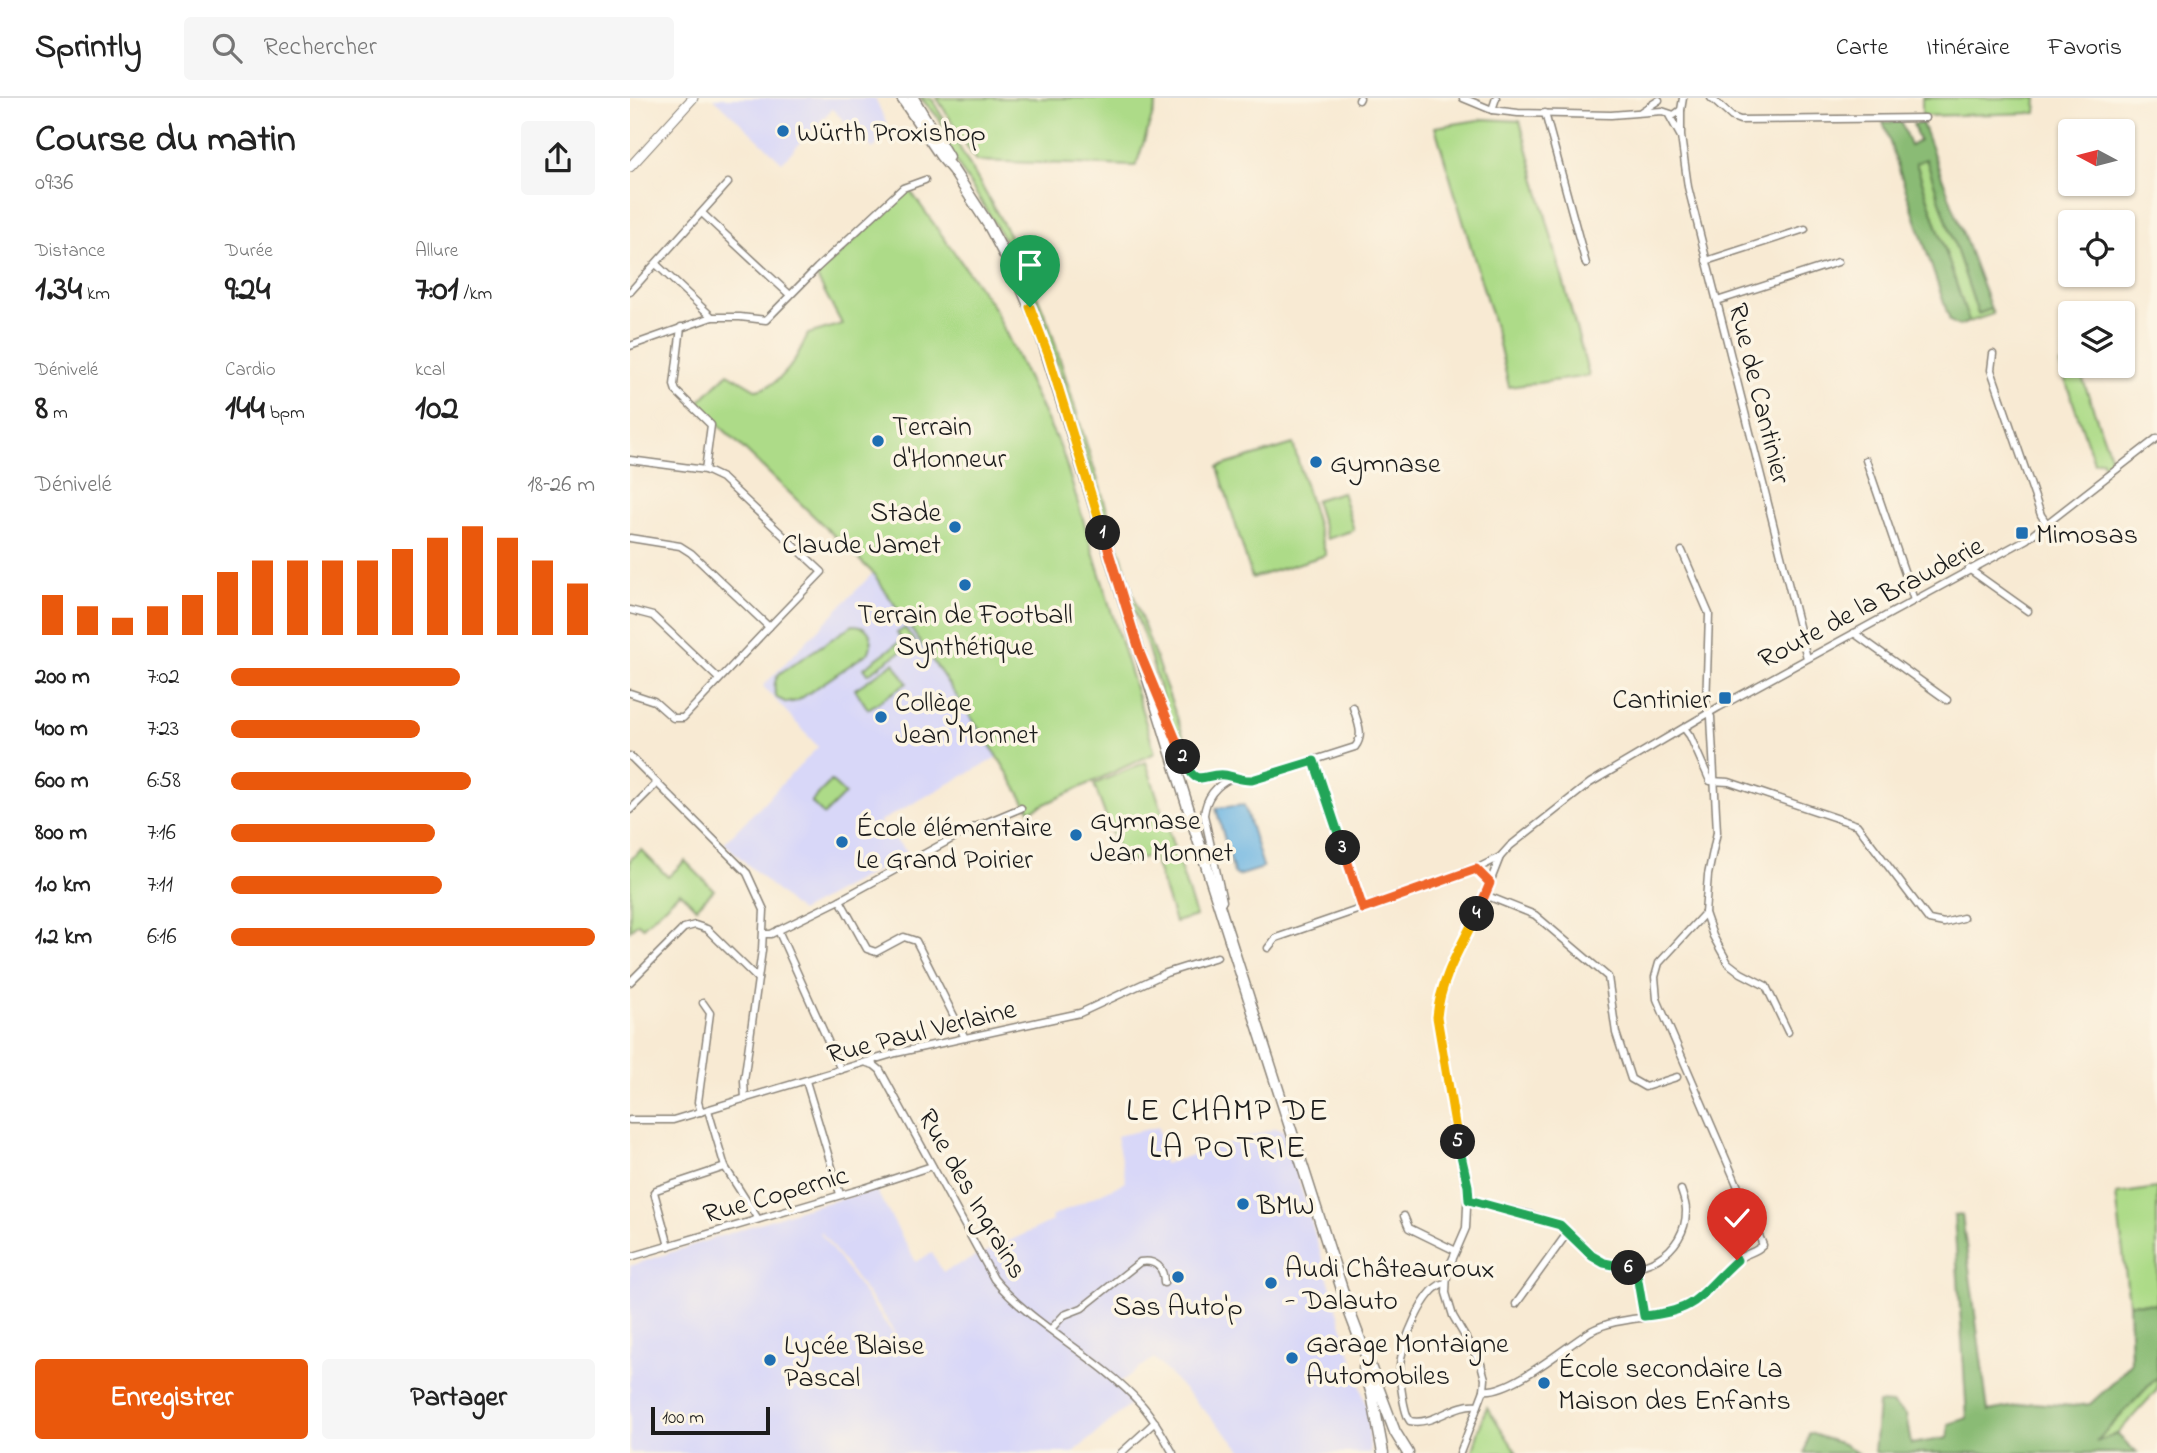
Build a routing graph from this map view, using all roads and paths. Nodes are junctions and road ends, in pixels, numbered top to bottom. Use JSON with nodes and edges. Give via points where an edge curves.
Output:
{"nodes":[{"id":1,"x":693,"y":98,"type":"edge"},
{"id":2,"x":902,"y":98,"type":"edge"},
{"id":3,"x":913,"y":98,"type":"edge"},
{"id":4,"x":1463,"y":98,"type":"edge"},
{"id":5,"x":1496,"y":98,"type":"edge"},
{"id":6,"x":1693,"y":98,"type":"edge"},
{"id":7,"x":1711,"y":98,"type":"edge"},
{"id":8,"x":1659,"y":99,"type":"edge"},
{"id":9,"x":1683,"y":99,"type":"edge"},
{"id":10,"x":1492,"y":110,"type":"junction"},
{"id":11,"x":1681,"y":110,"type":"junction"},
{"id":12,"x":1640,"y":112,"type":"junction"},
{"id":13,"x":1545,"y":113,"type":"junction"},
{"id":14,"x":1666,"y":113,"type":"junction"},
{"id":15,"x":1925,"y":118,"type":"dead end"},
{"id":16,"x":1681,"y":136,"type":"junction"},
{"id":17,"x":630,"y":167,"type":"edge"},
{"id":18,"x":953,"y":170,"type":"junction"},
{"id":19,"x":925,"y":180,"type":"dead end"},
{"id":20,"x":728,"y":183,"type":"dead end"},
{"id":21,"x":702,"y":213,"type":"junction"},
{"id":22,"x":1805,"y":229,"type":"dead end"},
{"id":23,"x":1706,"y":261,"type":"junction"},
{"id":24,"x":1838,"y":262,"type":"dead end"},
{"id":25,"x":656,"y":264,"type":"junction"},
{"id":26,"x":1586,"y":264,"type":"dead end"},
{"id":27,"x":630,"y":292,"type":"edge"},
{"id":28,"x":790,"y":295,"type":"junction"},
{"id":29,"x":1717,"y":301,"type":"junction"},
{"id":30,"x":712,"y":317,"type":"junction"},
{"id":31,"x":681,"y":327,"type":"junction"},
{"id":32,"x":630,"y":346,"type":"edge"},
{"id":33,"x":1993,"y":354,"type":"dead end"},
{"id":34,"x":2157,"y":438,"type":"edge"},
{"id":35,"x":630,"y":460,"type":"edge"},
{"id":36,"x":1866,"y":460,"type":"dead end"},
{"id":37,"x":705,"y":470,"type":"junction"},
{"id":38,"x":2047,"y":524,"type":"junction"},
{"id":39,"x":630,"y":538,"type":"edge"},
{"id":40,"x":1682,"y":551,"type":"dead end"},
{"id":41,"x":1969,"y":569,"type":"junction"},
{"id":42,"x":1914,"y":600,"type":"junction"},
{"id":43,"x":630,"y":610,"type":"edge"},
{"id":44,"x":2028,"y":611,"type":"dead end"},
{"id":45,"x":769,"y":627,"type":"junction"},
{"id":46,"x":1854,"y":633,"type":"junction"},
{"id":47,"x":1140,"y":653,"type":"junction"},
{"id":48,"x":1807,"y":658,"type":"junction"},
{"id":49,"x":719,"y":680,"type":"junction"},
{"id":50,"x":630,"y":693,"type":"edge"},
{"id":51,"x":1947,"y":700,"type":"dead end"},
{"id":52,"x":1353,"y":707,"type":"dead end"},
{"id":53,"x":1709,"y":713,"type":"junction"},
{"id":54,"x":1684,"y":728,"type":"junction"},
{"id":55,"x":1712,"y":742,"type":"junction"},
{"id":56,"x":1695,"y":748,"type":"junction"},
{"id":57,"x":630,"y":756,"type":"edge"},
{"id":58,"x":1314,"y":761,"type":"junction"},
{"id":59,"x":1232,"y":778,"type":"junction"},
{"id":60,"x":1715,"y":781,"type":"junction"},
{"id":61,"x":657,"y":783,"type":"junction"},
{"id":62,"x":1021,"y":808,"type":"dead end"},
{"id":63,"x":630,"y":810,"type":"edge"},
{"id":64,"x":1500,"y":857,"type":"junction"},
{"id":65,"x":1476,"y":869,"type":"junction"},
{"id":66,"x":1490,"y":883,"type":"junction"},
{"id":67,"x":1486,"y":895,"type":"junction"},
{"id":68,"x":840,"y":900,"type":"junction"},
{"id":69,"x":1363,"y":909,"type":"junction"},
{"id":70,"x":1705,"y":914,"type":"junction"},
{"id":71,"x":1963,"y":918,"type":"dead end"},
{"id":72,"x":778,"y":930,"type":"junction"},
{"id":73,"x":1227,"y":930,"type":"junction"},
{"id":74,"x":764,"y":934,"type":"junction"},
{"id":75,"x":1268,"y":948,"type":"dead end"},
{"id":76,"x":1217,"y":957,"type":"dead end"},
{"id":77,"x":758,"y":979,"type":"junction"},
{"id":78,"x":630,"y":982,"type":"edge"},
{"id":79,"x":703,"y":1003,"type":"dead end"},
{"id":80,"x":1788,"y":1032,"type":"dead end"},
{"id":81,"x":965,"y":1038,"type":"junction"},
{"id":82,"x":867,"y":1063,"type":"junction"},
{"id":83,"x":841,"y":1070,"type":"junction"},
{"id":84,"x":1677,"y":1077,"type":"dead end"},
{"id":85,"x":806,"y":1081,"type":"junction"},
{"id":86,"x":745,"y":1099,"type":"junction"},
{"id":87,"x":704,"y":1111,"type":"junction"},
{"id":88,"x":630,"y":1120,"type":"edge"},
{"id":89,"x":932,"y":1166,"type":"junction"},
{"id":90,"x":725,"y":1167,"type":"junction"},
{"id":91,"x":1681,"y":1190,"type":"dead end"},
{"id":92,"x":841,"y":1194,"type":"junction"},
{"id":93,"x":1469,"y":1200,"type":"junction"},
{"id":94,"x":1404,"y":1216,"type":"dead end"},
{"id":95,"x":758,"y":1219,"type":"junction"},
{"id":96,"x":1568,"y":1232,"type":"junction"},
{"id":97,"x":669,"y":1246,"type":"junction"},
{"id":98,"x":1457,"y":1251,"type":"junction"},
{"id":99,"x":630,"y":1257,"type":"edge"},
{"id":100,"x":1636,"y":1269,"type":"junction"},
{"id":101,"x":1164,"y":1283,"type":"dead end"},
{"id":102,"x":1446,"y":1283,"type":"junction"},
{"id":103,"x":1516,"y":1304,"type":"dead end"},
{"id":104,"x":1348,"y":1308,"type":"junction"},
{"id":105,"x":1644,"y":1316,"type":"junction"},
{"id":106,"x":1051,"y":1329,"type":"junction"},
{"id":107,"x":1484,"y":1390,"type":"junction"},
{"id":108,"x":1478,"y":1405,"type":"junction"},
{"id":109,"x":1155,"y":1422,"type":"junction"},
{"id":110,"x":1460,"y":1450,"type":"edge"},
{"id":111,"x":1121,"y":1453,"type":"edge"},
{"id":112,"x":1173,"y":1453,"type":"edge"},
{"id":113,"x":1383,"y":1453,"type":"edge"},
{"id":114,"x":1408,"y":1453,"type":"edge"},
{"id":115,"x":1454,"y":1453,"type":"edge"}],
"edges":[{"from":1,"to":17,"type":"main road"},
{"from":2,"to":18,"type":"main road"},
{"from":3,"to":18,"type":"main road"},
{"from":4,"to":10,"type":"street"},
{"from":5,"to":10,"type":"street"},
{"from":6,"to":9,"type":"street"},
{"from":7,"to":15,"type":"street","via":[[1740,120]]},
{"from":8,"to":12,"type":"street"},
{"from":8,"to":14,"type":"street","name":"Rue de Cantinier"},
{"from":9,"to":11,"type":"street","name":"Rue de Cantinier"},
{"from":10,"to":13,"type":"street"},
{"from":11,"to":14,"type":"street"},
{"from":11,"to":16,"type":"street","name":"Rue de Cantinier"},
{"from":12,"to":13,"type":"street"},
{"from":12,"to":14,"type":"street"},
{"from":13,"to":26,"type":"street"},
{"from":14,"to":16,"type":"street","name":"Rue de Cantinier"},
{"from":16,"to":23,"type":"street","name":"Rue de Cantinier"},
{"from":18,"to":47,"type":"main road","via":[[1007,258],[1038,326]]},
{"from":19,"to":28,"type":"street","via":[[903,188]]},
{"from":20,"to":21,"type":"street"},
{"from":21,"to":25,"type":"street"},
{"from":21,"to":28,"type":"street"},
{"from":22,"to":23,"type":"street"},
{"from":23,"to":29,"type":"street","name":"Rue de Cantinier"},
{"from":24,"to":29,"type":"street"},
{"from":25,"to":27,"type":"street"},
{"from":25,"to":30,"type":"street"},
{"from":28,"to":30,"type":"street","via":[[766,320]]},
{"from":29,"to":48,"type":"street","name":"Rue de Cantinier"},
{"from":30,"to":31,"type":"street"},
{"from":31,"to":32,"type":"street"},
{"from":31,"to":37,"type":"street","via":[[675,388],[711,425]]},
{"from":33,"to":38,"type":"street","via":[[1992,370]]},
{"from":34,"to":38,"type":"street","name":"Route de la Brauderie"},
{"from":35,"to":37,"type":"street"},
{"from":36,"to":42,"type":"street"},
{"from":37,"to":45,"type":"street","via":[[722,478],[822,572]]},
{"from":38,"to":41,"type":"street","name":"Route de la Brauderie","via":[[2003,554]]},
{"from":39,"to":45,"type":"street","via":[[680,546],[691,553]]},
{"from":40,"to":53,"type":"street","via":[[1709,614]]},
{"from":41,"to":42,"type":"street","name":"Route de la Brauderie"},
{"from":41,"to":44,"type":"street"},
{"from":42,"to":46,"type":"street","name":"Route de la Brauderie"},
{"from":43,"to":49,"type":"street","via":[[653,616]]},
{"from":45,"to":49,"type":"street"},
{"from":46,"to":48,"type":"street","name":"Route de la Brauderie"},
{"from":46,"to":51,"type":"street"},
{"from":47,"to":59,"type":"street","via":[[1189,771],[1201,778]]},
{"from":47,"to":73,"type":"main road"},
{"from":48,"to":53,"type":"street","name":"Route de la Brauderie"},
{"from":49,"to":50,"type":"street","via":[[680,719],[654,701]]},
{"from":52,"to":58,"type":"street","via":[[1361,734],[1358,744]]},
{"from":53,"to":54,"type":"street","name":"Route de la Brauderie"},
{"from":53,"to":55,"type":"street"},
{"from":54,"to":56,"type":"street"},
{"from":54,"to":64,"type":"street","name":"Route de la Brauderie","via":[[1590,783]]},
{"from":55,"to":56,"type":"street","via":[[1709,748]]},
{"from":55,"to":60,"type":"street"},
{"from":56,"to":60,"type":"street","via":[[1708,779]]},
{"from":57,"to":61,"type":"street"},
{"from":58,"to":59,"type":"street","via":[[1252,780]]},
{"from":58,"to":69,"type":"street"},
{"from":59,"to":73,"type":"street","via":[[1213,791],[1204,815]]},
{"from":60,"to":70,"type":"street","via":[[1717,832]]},
{"from":60,"to":71,"type":"street","via":[[1857,825],[1929,920],[1944,923]]},
{"from":61,"to":63,"type":"street"},
{"from":61,"to":74,"type":"street","via":[[747,873],[764,910]]},
{"from":62,"to":68,"type":"street","via":[[967,831]]},
{"from":64,"to":65,"type":"street"},
{"from":64,"to":66,"type":"street"},
{"from":65,"to":66,"type":"street"},
{"from":65,"to":69,"type":"street"},
{"from":66,"to":67,"type":"street"},
{"from":67,"to":84,"type":"street","via":[[1535,915],[1608,977],[1616,1034],[1631,1079],[1645,1087]]},
{"from":67,"to":93,"type":"street","via":[[1446,979],[1437,1017]]},
{"from":68,"to":72,"type":"street"},
{"from":68,"to":81,"type":"street","via":[[871,952],[904,937],[916,941]]},
{"from":69,"to":75,"type":"street","via":[[1276,938]]},
{"from":70,"to":80,"type":"street","via":[[1728,962],[1766,986]]},
{"from":70,"to":105,"type":"street","via":[[1659,963],[1657,999],[1763,1245],[1742,1256],[1693,1303]]},
{"from":72,"to":74,"type":"street"},
{"from":72,"to":83,"type":"street"},
{"from":73,"to":104,"type":"main road"},
{"from":74,"to":77,"type":"street"},
{"from":76,"to":81,"type":"street","name":"Rue Paul Verlaine","via":[[1166,973],[1090,1010]]},
{"from":77,"to":78,"type":"street","via":[[707,929],[695,925],[684,928]]},
{"from":77,"to":86,"type":"street"},
{"from":79,"to":87,"type":"street","via":[[710,1013],[698,1102]]},
{"from":81,"to":82,"type":"street","name":"Rue Paul Verlaine"},
{"from":82,"to":83,"type":"street","name":"Rue Paul Verlaine"},
{"from":82,"to":89,"type":"street","name":"Rue des Ingrains","via":[[880,1070]]},
{"from":83,"to":85,"type":"street","name":"Rue Paul Verlaine"},
{"from":85,"to":86,"type":"street","name":"Rue Paul Verlaine"},
{"from":85,"to":92,"type":"street"},
{"from":86,"to":87,"type":"street","name":"Rue Paul Verlaine"},
{"from":87,"to":88,"type":"street","name":"Rue Paul Verlaine","via":[[673,1120]]},
{"from":87,"to":90,"type":"street"},
{"from":89,"to":92,"type":"street","name":"Rue Copernic"},
{"from":89,"to":106,"type":"street","name":"Rue des Ingrains","via":[[994,1279]]},
{"from":90,"to":95,"type":"street"},
{"from":90,"to":97,"type":"street","via":[[654,1192]]},
{"from":91,"to":100,"type":"street","via":[[1686,1209],[1678,1240],[1659,1258]]},
{"from":92,"to":95,"type":"street","name":"Rue Copernic"},
{"from":93,"to":96,"type":"street","via":[[1552,1222]]},
{"from":93,"to":98,"type":"street"},
{"from":94,"to":98,"type":"street","via":[[1409,1228]]},
{"from":95,"to":97,"type":"street","name":"Rue Copernic"},
{"from":96,"to":100,"type":"street","via":[[1604,1263]]},
{"from":96,"to":103,"type":"street"},
{"from":97,"to":99,"type":"street","name":"Rue Copernic"},
{"from":98,"to":102,"type":"street"},
{"from":100,"to":105,"type":"street"},
{"from":101,"to":106,"type":"street","via":[[1158,1264],[1140,1262]]},
{"from":102,"to":107,"type":"street","via":[[1452,1315],[1481,1364]]},
{"from":102,"to":108,"type":"street","via":[[1432,1290],[1407,1337],[1399,1370],[1406,1414],[1410,1421],[1424,1422]]},
{"from":104,"to":113,"type":"main road"},
{"from":104,"to":114,"type":"main road","via":[[1395,1432]]},
{"from":105,"to":107,"type":"street","via":[[1606,1324],[1520,1378]]},
{"from":106,"to":109,"type":"street","name":"Rue des Ingrains","via":[[1122,1386]]},
{"from":107,"to":108,"type":"street"},
{"from":108,"to":110,"type":"street"},
{"from":109,"to":111,"type":"street"},
{"from":109,"to":112,"type":"street","name":"Rue des Ingrains"},
{"from":110,"to":115,"type":"street"}]}
